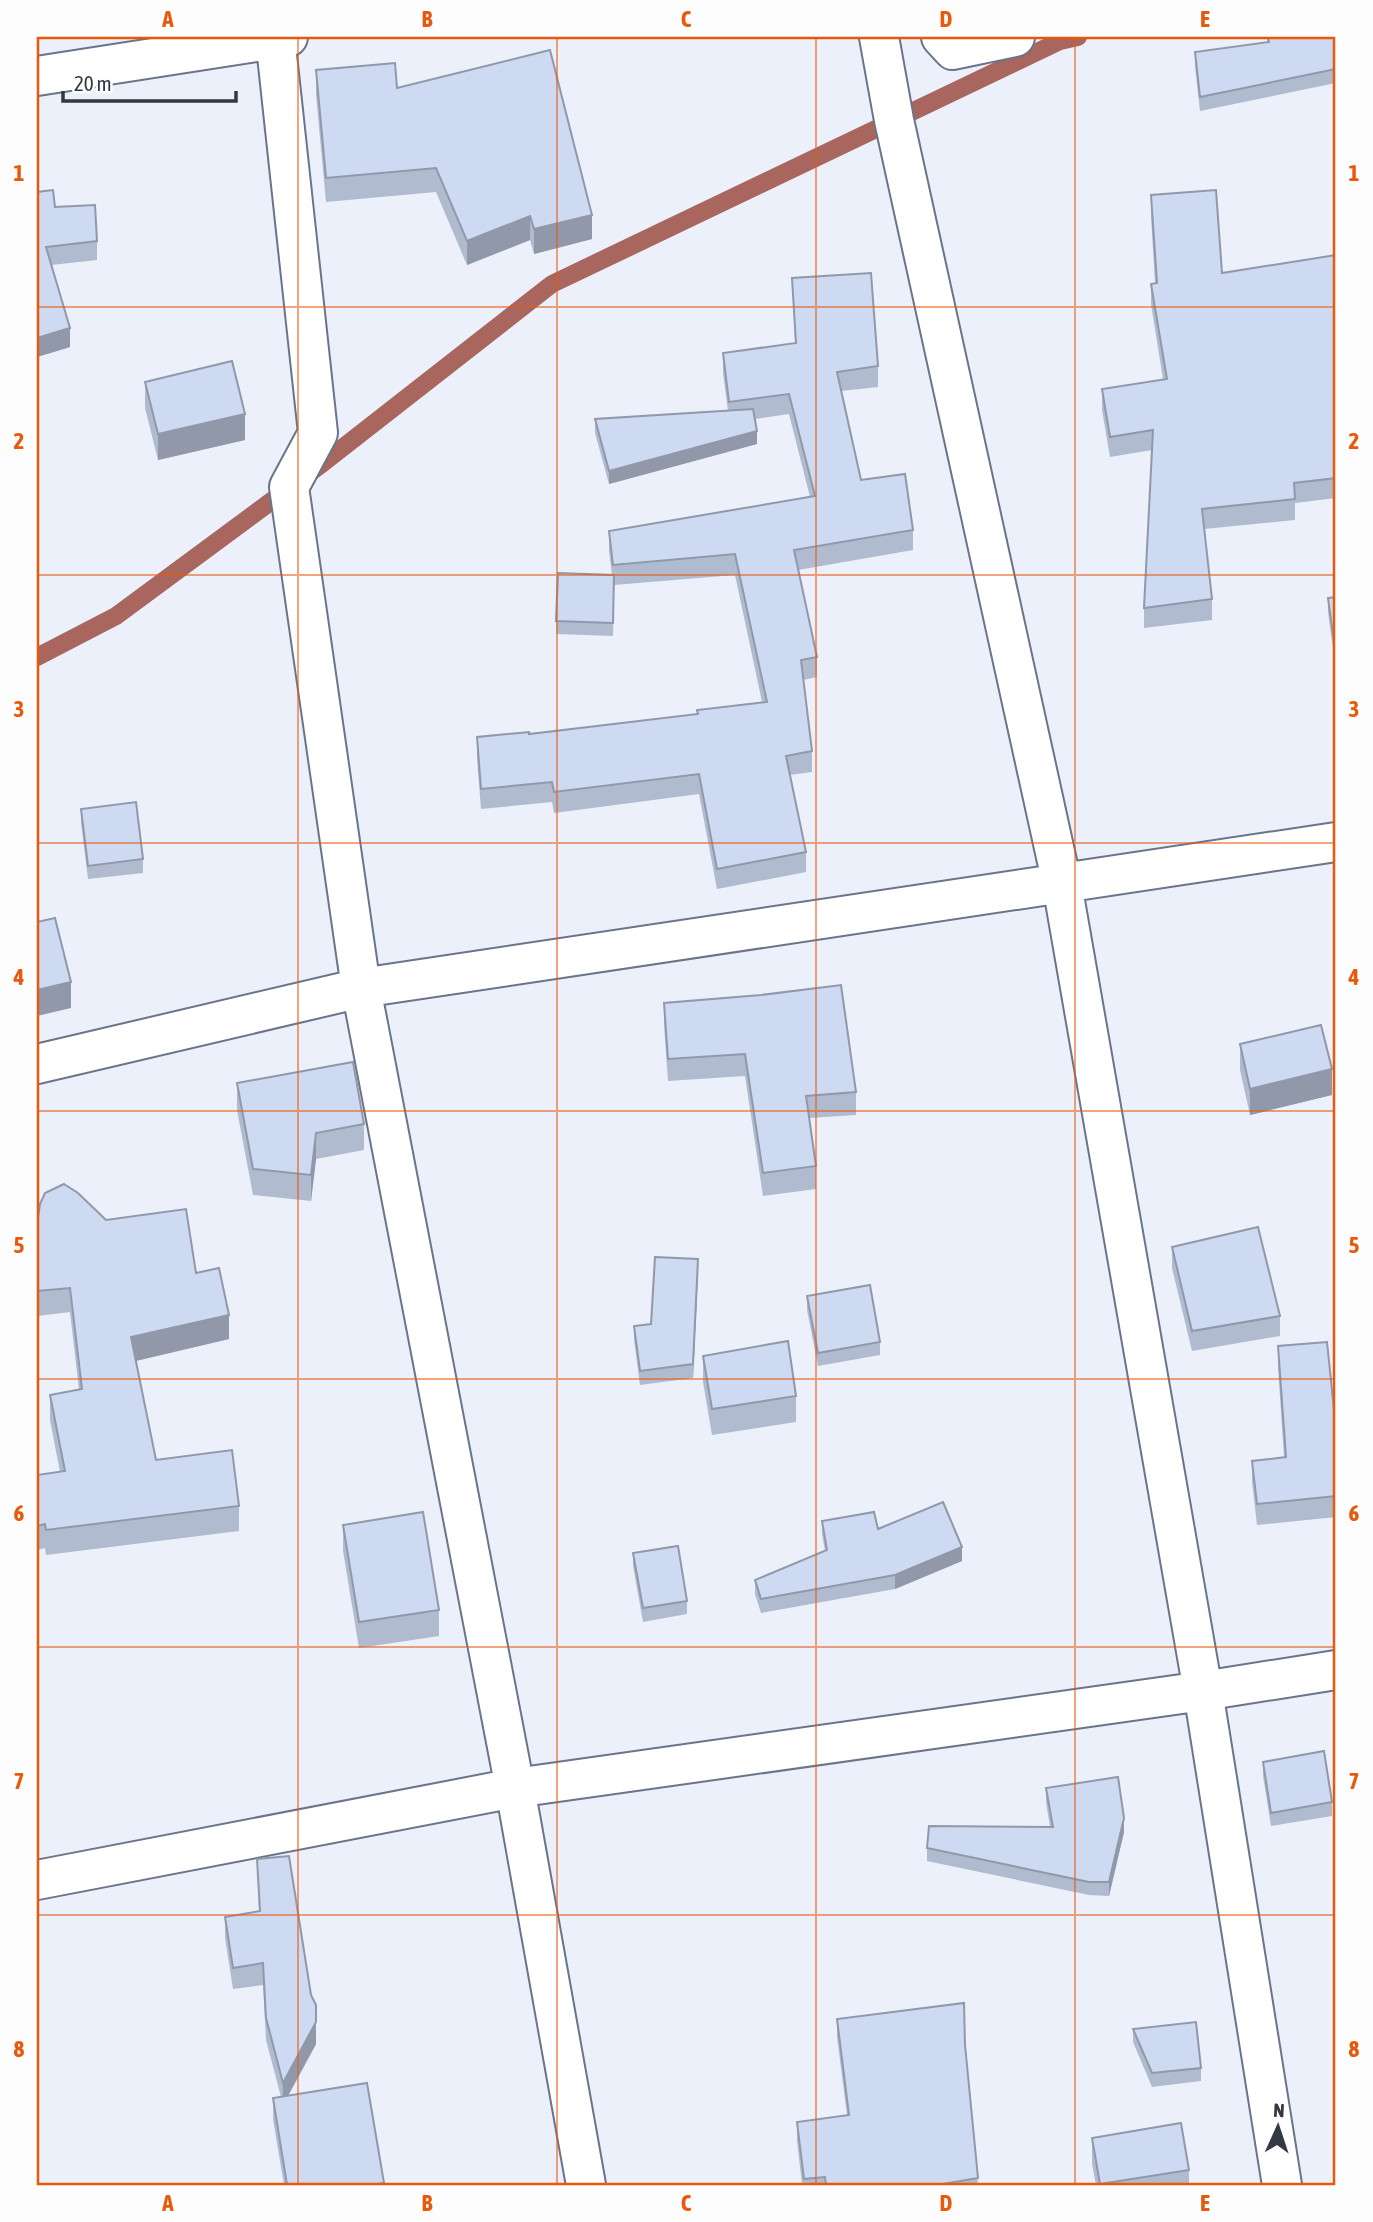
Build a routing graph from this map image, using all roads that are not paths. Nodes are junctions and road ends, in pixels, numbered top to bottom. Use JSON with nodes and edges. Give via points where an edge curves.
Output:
{"nodes":[{"id":1,"x":279,"y":37,"type":"edge"},
{"id":2,"x":878,"y":37,"type":"edge"},
{"id":3,"x":941,"y":37,"type":"edge"},
{"id":4,"x":1015,"y":37,"type":"edge"},
{"id":5,"x":37,"y":76,"type":"edge"},
{"id":6,"x":1336,"y":842,"type":"edge"},
{"id":7,"x":1062,"y":884,"type":"junction"},
{"id":8,"x":361,"y":989,"type":"junction"},
{"id":9,"x":37,"y":1064,"type":"edge"},
{"id":10,"x":1336,"y":1670,"type":"edge"},
{"id":11,"x":1203,"y":1691,"type":"junction"},
{"id":12,"x":515,"y":1788,"type":"junction"},
{"id":13,"x":37,"y":1880,"type":"edge"},
{"id":14,"x":586,"y":2185,"type":"edge"},
{"id":15,"x":1282,"y":2185,"type":"edge"}],
"edges":[{"from":1,"to":5,"type":"street"},
{"from":1,"to":8,"type":"street","via":[[318,433],[289,487]]},
{"from":2,"to":7,"type":"street"},
{"from":3,"to":4,"type":"street","via":[[953,50]]},
{"from":6,"to":7,"type":"street"},
{"from":7,"to":8,"type":"street"},
{"from":7,"to":11,"type":"street"},
{"from":8,"to":9,"type":"street"},
{"from":8,"to":12,"type":"street"},
{"from":10,"to":11,"type":"street"},
{"from":11,"to":12,"type":"street"},
{"from":11,"to":15,"type":"street"},
{"from":12,"to":13,"type":"street"},
{"from":12,"to":14,"type":"street"}]}
